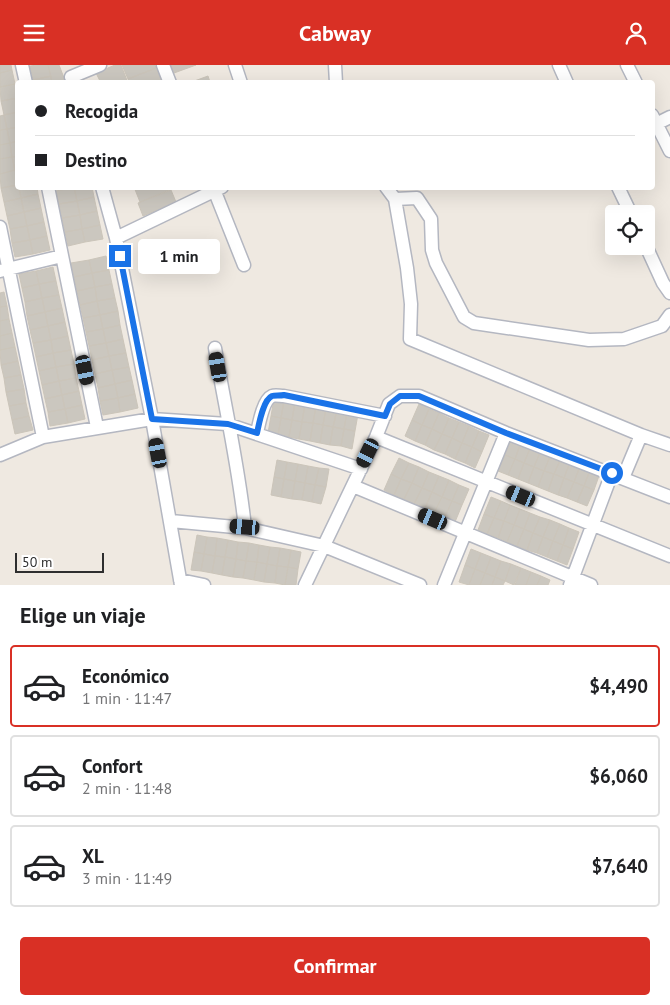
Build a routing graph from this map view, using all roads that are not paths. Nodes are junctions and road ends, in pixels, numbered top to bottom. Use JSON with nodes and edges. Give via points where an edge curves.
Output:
{"nodes":[{"id":1,"x":22,"y":65,"type":"edge"},
{"id":2,"x":100,"y":65,"type":"edge"},
{"id":3,"x":163,"y":65,"type":"edge"},
{"id":4,"x":236,"y":65,"type":"edge"},
{"id":5,"x":336,"y":65,"type":"edge"},
{"id":6,"x":559,"y":65,"type":"edge"},
{"id":7,"x":627,"y":65,"type":"edge"},
{"id":8,"x":70,"y":75,"type":"edge"},
{"id":9,"x":25,"y":80,"type":"edge"},
{"id":10,"x":169,"y":80,"type":"edge"},
{"id":11,"x":240,"y":80,"type":"edge"},
{"id":12,"x":336,"y":80,"type":"edge"},
{"id":13,"x":566,"y":80,"type":"edge"},
{"id":14,"x":634,"y":80,"type":"edge"},
{"id":15,"x":670,"y":117,"type":"edge"},
{"id":16,"x":655,"y":121,"type":"edge"},
{"id":17,"x":655,"y":123,"type":"edge"},
{"id":18,"x":670,"y":151,"type":"edge"},
{"id":19,"x":49,"y":190,"type":"edge"},
{"id":20,"x":103,"y":190,"type":"edge"},
{"id":21,"x":214,"y":190,"type":"edge"},
{"id":22,"x":216,"y":190,"type":"edge"},
{"id":23,"x":388,"y":190,"type":"edge"},
{"id":24,"x":619,"y":190,"type":"edge"},
{"id":25,"x":414,"y":193,"type":"edge"},
{"id":26,"x":394,"y":199,"type":"junction"},
{"id":27,"x":627,"y":205,"type":"edge"},
{"id":28,"x":0,"y":227,"type":"edge"},
{"id":29,"x":116,"y":239,"type":"junction"},
{"id":30,"x":651,"y":255,"type":"edge"},
{"id":31,"x":62,"y":256,"type":"junction"},
{"id":32,"x":244,"y":265,"type":"dead end"},
{"id":33,"x":4,"y":270,"type":"edge"},
{"id":34,"x":668,"y":286,"type":"edge"},
{"id":35,"x":670,"y":315,"type":"edge"},
{"id":36,"x":215,"y":347,"type":"dead end"},
{"id":37,"x":385,"y":416,"type":"junction"},
{"id":38,"x":152,"y":419,"type":"junction"},
{"id":39,"x":228,"y":424,"type":"junction"},
{"id":40,"x":97,"y":427,"type":"junction"},
{"id":41,"x":257,"y":433,"type":"junction"},
{"id":42,"x":506,"y":433,"type":"junction"},
{"id":43,"x":641,"y":435,"type":"junction"},
{"id":44,"x":43,"y":437,"type":"junction"},
{"id":45,"x":376,"y":437,"type":"junction"},
{"id":46,"x":670,"y":445,"type":"edge"},
{"id":47,"x":0,"y":455,"type":"edge"},
{"id":48,"x":361,"y":469,"type":"junction"},
{"id":49,"x":618,"y":476,"type":"junction"},
{"id":50,"x":486,"y":481,"type":"junction"},
{"id":51,"x":353,"y":486,"type":"junction"},
{"id":52,"x":670,"y":497,"type":"edge"},
{"id":53,"x":171,"y":521,"type":"junction"},
{"id":54,"x":593,"y":525,"type":"junction"},
{"id":55,"x":245,"y":527,"type":"junction"},
{"id":56,"x":465,"y":533,"type":"junction"},
{"id":57,"x":324,"y":546,"type":"junction"},
{"id":58,"x":670,"y":556,"type":"edge"},
{"id":59,"x":572,"y":581,"type":"edge"},
{"id":60,"x":181,"y":582,"type":"edge"},
{"id":61,"x":204,"y":585,"type":"edge"},
{"id":62,"x":305,"y":585,"type":"edge"},
{"id":63,"x":420,"y":585,"type":"edge"},
{"id":64,"x":444,"y":585,"type":"edge"},
{"id":65,"x":591,"y":585,"type":"edge"}],
"edges":[{"from":1,"to":9,"type":"street"},
{"from":2,"to":8,"type":"street"},
{"from":3,"to":10,"type":"street"},
{"from":4,"to":11,"type":"street"},
{"from":5,"to":12,"type":"street"},
{"from":6,"to":13,"type":"street"},
{"from":7,"to":14,"type":"street"},
{"from":15,"to":16,"type":"street"},
{"from":17,"to":18,"type":"street"},
{"from":19,"to":31,"type":"street"},
{"from":20,"to":29,"type":"street"},
{"from":21,"to":29,"type":"street"},
{"from":22,"to":32,"type":"street"},
{"from":23,"to":26,"type":"street"},
{"from":24,"to":27,"type":"street"},
{"from":25,"to":26,"type":"street"},
{"from":25,"to":35,"type":"street","via":[[431,219],[432,250],[436,263],[464,317],[474,323],[589,340],[624,339],[662,326]]},
{"from":26,"to":43,"type":"street","via":[[410,295],[410,339]]},
{"from":28,"to":33,"type":"street"},
{"from":29,"to":38,"type":"street"},
{"from":30,"to":34,"type":"street"},
{"from":31,"to":33,"type":"street"},
{"from":31,"to":40,"type":"street"},
{"from":33,"to":44,"type":"street"},
{"from":36,"to":39,"type":"street"},
{"from":37,"to":41,"type":"street","via":[[284,395],[273,396],[267,400]]},
{"from":37,"to":42,"type":"street","via":[[390,404],[400,396],[419,396]]},
{"from":37,"to":45,"type":"street"},
{"from":38,"to":39,"type":"street"},
{"from":38,"to":40,"type":"street"},
{"from":38,"to":53,"type":"street"},
{"from":39,"to":41,"type":"street"},
{"from":39,"to":55,"type":"street","via":[[239,473]]},
{"from":40,"to":44,"type":"street"},
{"from":41,"to":48,"type":"street"},
{"from":42,"to":49,"type":"street"},
{"from":42,"to":50,"type":"street"},
{"from":43,"to":46,"type":"street"},
{"from":43,"to":49,"type":"street"},
{"from":44,"to":47,"type":"street"},
{"from":45,"to":48,"type":"street"},
{"from":45,"to":50,"type":"street"},
{"from":48,"to":51,"type":"street"},
{"from":49,"to":52,"type":"street"},
{"from":49,"to":54,"type":"street"},
{"from":50,"to":54,"type":"street"},
{"from":50,"to":56,"type":"street"},
{"from":51,"to":56,"type":"street"},
{"from":51,"to":57,"type":"street"},
{"from":53,"to":55,"type":"street"},
{"from":53,"to":60,"type":"street"},
{"from":54,"to":58,"type":"street"},
{"from":54,"to":59,"type":"street"},
{"from":55,"to":57,"type":"street"},
{"from":56,"to":59,"type":"street"},
{"from":56,"to":64,"type":"street"},
{"from":57,"to":62,"type":"street"},
{"from":57,"to":63,"type":"street"},
{"from":59,"to":65,"type":"street"},
{"from":60,"to":61,"type":"street"}]}
